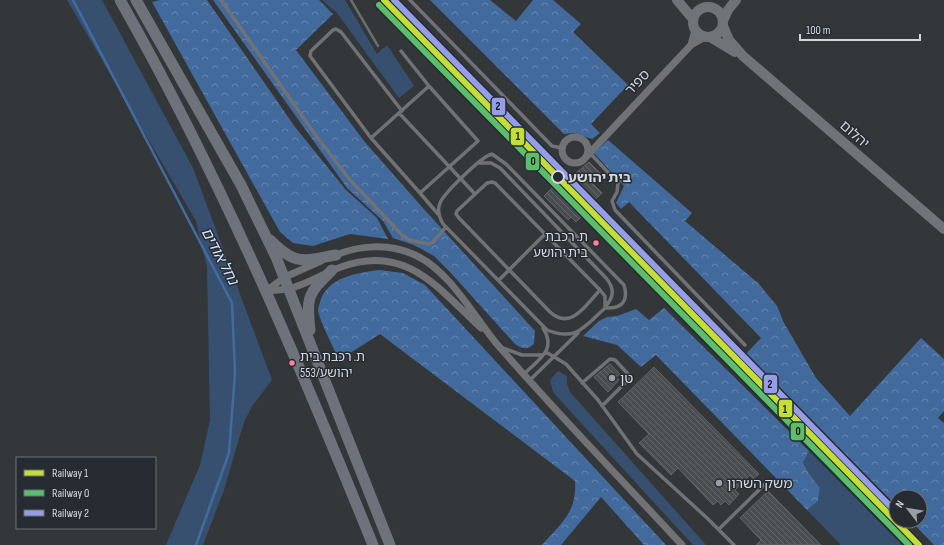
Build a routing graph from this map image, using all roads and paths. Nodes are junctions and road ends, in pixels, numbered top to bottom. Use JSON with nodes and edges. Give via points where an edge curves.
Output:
{"nodes":[{"id":1,"x":120,"y":0,"type":"edge"},
{"id":2,"x":136,"y":0,"type":"edge"},
{"id":3,"x":221,"y":0,"type":"edge"},
{"id":4,"x":410,"y":0,"type":"edge"},
{"id":5,"x":677,"y":0,"type":"edge"},
{"id":6,"x":682,"y":0,"type":"edge"},
{"id":7,"x":731,"y":0,"type":"edge"},
{"id":8,"x":736,"y":0,"type":"edge"},
{"id":9,"x":707,"y":8,"type":"junction"},
{"id":10,"x":693,"y":19,"type":"junction"},
{"id":11,"x":723,"y":23,"type":"junction"},
{"id":12,"x":695,"y":30,"type":"junction"},
{"id":13,"x":707,"y":37,"type":"junction"},
{"id":14,"x":691,"y":45,"type":"junction"},
{"id":15,"x":401,"y":51,"type":"dead end"},
{"id":16,"x":748,"y":61,"type":"junction"},
{"id":17,"x":429,"y":86,"type":"junction"},
{"id":18,"x":400,"y":112,"type":"junction"},
{"id":19,"x":371,"y":138,"type":"junction"},
{"id":20,"x":604,"y":138,"type":"junction"},
{"id":21,"x":585,"y":143,"type":"junction"},
{"id":22,"x":562,"y":148,"type":"junction"},
{"id":23,"x":587,"y":154,"type":"junction"},
{"id":24,"x":479,"y":163,"type":"junction"},
{"id":25,"x":449,"y":167,"type":"junction"},
{"id":26,"x":461,"y":180,"type":"junction"},
{"id":27,"x":420,"y":193,"type":"junction"},
{"id":28,"x":475,"y":194,"type":"junction"},
{"id":29,"x":438,"y":214,"type":"junction"},
{"id":30,"x":446,"y":227,"type":"junction"},
{"id":31,"x":944,"y":229,"type":"edge"},
{"id":32,"x":545,"y":234,"type":"junction"},
{"id":33,"x":266,"y":236,"type":"junction"},
{"id":34,"x":336,"y":255,"type":"junction"},
{"id":35,"x":332,"y":270,"type":"junction"},
{"id":36,"x":509,"y":270,"type":"junction"},
{"id":37,"x":285,"y":277,"type":"junction"},
{"id":38,"x":499,"y":280,"type":"junction"},
{"id":39,"x":289,"y":288,"type":"junction"},
{"id":40,"x":600,"y":290,"type":"junction"},
{"id":41,"x":266,"y":291,"type":"junction"},
{"id":42,"x":605,"y":308,"type":"junction"},
{"id":43,"x":541,"y":325,"type":"junction"},
{"id":44,"x":578,"y":333,"type":"junction"},
{"id":45,"x":498,"y":344,"type":"junction"},
{"id":46,"x":312,"y":345,"type":"junction"},
{"id":47,"x":745,"y":345,"type":"dead end"},
{"id":48,"x":545,"y":353,"type":"junction"},
{"id":49,"x":554,"y":356,"type":"junction"},
{"id":50,"x":524,"y":374,"type":"junction"},
{"id":51,"x":530,"y":380,"type":"junction"},
{"id":52,"x":582,"y":382,"type":"junction"},
{"id":53,"x":602,"y":406,"type":"junction"},
{"id":54,"x":766,"y":483,"type":"dead end"},
{"id":55,"x":719,"y":529,"type":"junction"},
{"id":56,"x":373,"y":545,"type":"edge"},
{"id":57,"x":390,"y":545,"type":"edge"},
{"id":58,"x":682,"y":545,"type":"edge"},
{"id":59,"x":734,"y":545,"type":"edge"}],
"edges":[{"from":1,"to":41,"type":"main road","via":[[184,119]]},
{"from":2,"to":33,"type":"main road"},
{"from":3,"to":30,"type":"lane","via":[[350,180],[402,235],[414,242],[429,244]]},
{"from":4,"to":22,"type":"lane","via":[[552,146]]},
{"from":5,"to":10,"type":"street"},
{"from":6,"to":9,"type":"street"},
{"from":7,"to":9,"type":"street"},
{"from":8,"to":11,"type":"street","via":[[728,10]]},
{"from":9,"to":10,"type":"street","via":[[698,12]]},
{"from":9,"to":11,"type":"street","via":[[720,13]]},
{"from":10,"to":12,"type":"street"},
{"from":11,"to":13,"type":"street","via":[[718,33]]},
{"from":11,"to":16,"type":"street","name":"יהלום","via":[[729,40]]},
{"from":12,"to":13,"type":"street"},
{"from":12,"to":14,"type":"street","name":"ספיר"},
{"from":13,"to":14,"type":"street","name":"ספיר"},
{"from":13,"to":16,"type":"street","name":"יהלום"},
{"from":14,"to":20,"type":"street","name":"ספיר"},
{"from":15,"to":17,"type":"lane"},
{"from":16,"to":31,"type":"street","name":"יהלום"},
{"from":17,"to":18,"type":"lane"},
{"from":17,"to":25,"type":"lane","via":[[478,141]]},
{"from":18,"to":19,"type":"lane"},
{"from":18,"to":19,"type":"lane","via":[[341,32],[336,28],[333,30],[311,51],[310,56]]},
{"from":18,"to":25,"type":"lane"},
{"from":19,"to":27,"type":"lane"},
{"from":20,"to":21,"type":"street"},
{"from":20,"to":23,"type":"street","name":"ספיר"},
{"from":21,"to":22,"type":"street","via":[[574,138],[566,141]]},
{"from":21,"to":23,"type":"street"},
{"from":22,"to":23,"type":"street","via":[[565,158],[571,163],[579,162]]},
{"from":23,"to":47,"type":"lane","via":[[618,183],[612,202],[615,210]]},
{"from":24,"to":26,"type":"lane"},
{"from":24,"to":42,"type":"lane","via":[[491,163],[500,168],[606,278],[613,289],[613,295]]},
{"from":24,"to":42,"type":"lane","via":[[488,155],[499,157],[620,280],[626,294],[624,300],[616,309]]},
{"from":25,"to":26,"type":"lane"},
{"from":25,"to":27,"type":"lane"},
{"from":26,"to":28,"type":"lane"},
{"from":26,"to":29,"type":"lane","via":[[442,199]]},
{"from":27,"to":29,"type":"lane"},
{"from":28,"to":32,"type":"lane","via":[[487,183],[492,182]]},
{"from":28,"to":36,"type":"lane","via":[[457,211],[457,216]]},
{"from":29,"to":30,"type":"lane"},
{"from":30,"to":38,"type":"lane"},
{"from":32,"to":36,"type":"lane"},
{"from":32,"to":40,"type":"lane"},
{"from":33,"to":34,"type":"main road","via":[[284,254],[298,260]]},
{"from":33,"to":37,"type":"main road"},
{"from":34,"to":37,"type":"street"},
{"from":34,"to":45,"type":"street","via":[[350,250],[374,247],[402,250],[416,255],[445,278]]},
{"from":35,"to":39,"type":"street"},
{"from":35,"to":45,"type":"street","via":[[354,262],[374,260],[398,262],[410,267],[436,286]]},
{"from":35,"to":46,"type":"main road","via":[[316,286],[309,300]]},
{"from":36,"to":38,"type":"lane"},
{"from":36,"to":40,"type":"lane","via":[[554,315],[564,320],[575,316]]},
{"from":37,"to":39,"type":"main road"},
{"from":37,"to":41,"type":"street"},
{"from":38,"to":43,"type":"lane"},
{"from":39,"to":41,"type":"street"},
{"from":39,"to":46,"type":"main road"},
{"from":40,"to":42,"type":"lane","via":[[605,296]]},
{"from":41,"to":56,"type":"main road"},
{"from":42,"to":44,"type":"lane"},
{"from":43,"to":44,"type":"lane","via":[[558,333]]},
{"from":43,"to":48,"type":"lane","via":[[548,340]]},
{"from":44,"to":49,"type":"lane"},
{"from":45,"to":48,"type":"lane","via":[[522,355]]},
{"from":45,"to":50,"type":"street"},
{"from":46,"to":57,"type":"main road"},
{"from":48,"to":49,"type":"lane"},
{"from":48,"to":50,"type":"lane"},
{"from":49,"to":51,"type":"lane"},
{"from":49,"to":52,"type":"lane","via":[[566,364]]},
{"from":50,"to":51,"type":"street"},
{"from":51,"to":58,"type":"street"},
{"from":52,"to":53,"type":"lane"},
{"from":52,"to":53,"type":"lane","via":[[610,358],[629,375],[629,379]]},
{"from":53,"to":55,"type":"lane","via":[[637,454]]},
{"from":54,"to":55,"type":"lane"},
{"from":55,"to":59,"type":"lane"}]}
